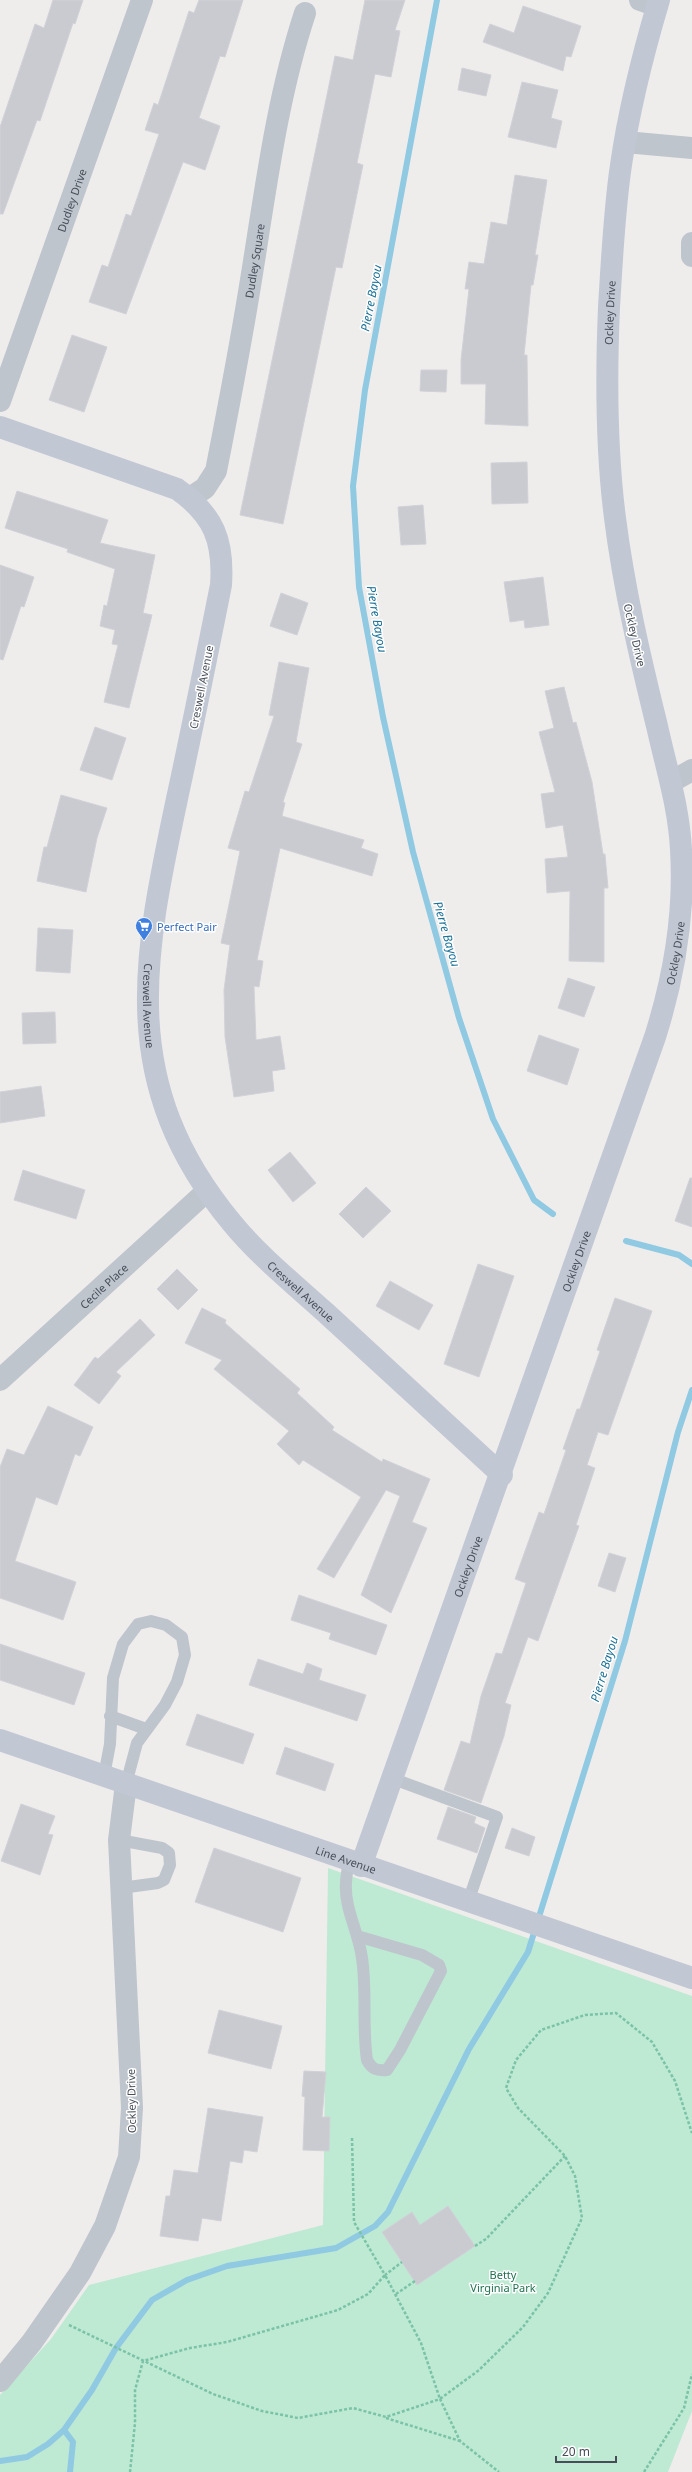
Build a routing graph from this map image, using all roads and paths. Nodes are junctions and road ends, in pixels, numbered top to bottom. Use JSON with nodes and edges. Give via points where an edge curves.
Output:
{"nodes":[{"id":1,"x":142,"y":0,"type":"edge"},
{"id":2,"x":652,"y":2,"type":"edge"},
{"id":3,"x":305,"y":13,"type":"dead end"},
{"id":4,"x":625,"y":142,"type":"junction"},
{"id":5,"x":669,"y":147,"type":"junction"},
{"id":6,"x":692,"y":148,"type":"edge"},
{"id":7,"x":692,"y":161,"type":"edge"},
{"id":8,"x":692,"y":243,"type":"edge"},
{"id":9,"x":692,"y":256,"type":"edge"},
{"id":10,"x":0,"y":400,"type":"edge"},
{"id":11,"x":0,"y":427,"type":"edge"},
{"id":12,"x":190,"y":498,"type":"junction"},
{"id":13,"x":692,"y":770,"type":"edge"},
{"id":14,"x":671,"y":782,"type":"junction"},
{"id":15,"x":207,"y":1191,"type":"junction"},
{"id":16,"x":0,"y":1380,"type":"edge"},
{"id":17,"x":502,"y":1475,"type":"junction"},
{"id":18,"x":110,"y":1716,"type":"junction"},
{"id":19,"x":146,"y":1729,"type":"junction"},
{"id":20,"x":0,"y":1740,"type":"edge"},
{"id":21,"x":104,"y":1776,"type":"junction"},
{"id":22,"x":391,"y":1778,"type":"junction"},
{"id":23,"x":126,"y":1784,"type":"junction"},
{"id":24,"x":119,"y":1840,"type":"junction"},
{"id":25,"x":355,"y":1864,"type":"junction"},
{"id":26,"x":121,"y":1888,"type":"junction"},
{"id":27,"x":468,"y":1902,"type":"junction"},
{"id":28,"x":357,"y":1936,"type":"junction"},
{"id":29,"x":692,"y":1978,"type":"edge"},
{"id":30,"x":692,"y":2133,"type":"edge"},
{"id":31,"x":352,"y":2138,"type":"dead end"},
{"id":32,"x":565,"y":2156,"type":"junction"},
{"id":33,"x":475,"y":2246,"type":"dead end"},
{"id":34,"x":402,"y":2262,"type":"dead end"},
{"id":35,"x":385,"y":2275,"type":"junction"},
{"id":36,"x":415,"y":2281,"type":"dead end"},
{"id":37,"x":396,"y":2294,"type":"junction"},
{"id":38,"x":50,"y":2316,"type":"junction"},
{"id":39,"x":144,"y":2361,"type":"junction"},
{"id":40,"x":692,"y":2374,"type":"edge"},
{"id":41,"x":0,"y":2380,"type":"edge"},
{"id":42,"x":440,"y":2399,"type":"junction"},
{"id":43,"x":386,"y":2417,"type":"junction"},
{"id":44,"x":460,"y":2441,"type":"junction"},
{"id":45,"x":130,"y":2472,"type":"edge"},
{"id":46,"x":499,"y":2472,"type":"edge"},
{"id":47,"x":644,"y":2472,"type":"edge"}],
"edges":[{"from":1,"to":10,"type":"street","name":"Dudley Drive"},
{"from":2,"to":4,"type":"street","name":"Ockley Drive"},
{"from":3,"to":12,"type":"street","name":"Dudley Square","via":[[293,50],[266,185],[216,471],[205,488]]},
{"from":4,"to":5,"type":"street"},
{"from":4,"to":14,"type":"street","name":"Ockley Drive","via":[[613,240],[607,357],[608,426],[615,517],[628,605]]},
{"from":5,"to":6,"type":"street"},
{"from":5,"to":7,"type":"street"},
{"from":8,"to":9,"type":"street"},
{"from":11,"to":12,"type":"street","name":"Creswell Avenue","via":[[161,482]]},
{"from":12,"to":15,"type":"street","name":"Creswell Avenue","via":[[205,513],[217,536],[223,560],[221,585],[153,921],[147,1002],[148,1035],[154,1069],[168,1118],[189,1163]]},
{"from":13,"to":14,"type":"street"},
{"from":14,"to":17,"type":"street","name":"Ockley Drive","via":[[681,850],[682,888],[677,947],[666,1004]]},
{"from":15,"to":16,"type":"street","name":"Cecile Place"},
{"from":15,"to":17,"type":"street","name":"Creswell Avenue","via":[[250,1243]]},
{"from":17,"to":22,"type":"street","name":"Ockley Drive"},
{"from":18,"to":19,"type":"lane"},
{"from":18,"to":19,"type":"lane","via":[[113,1678],[123,1644],[138,1624],[152,1621],[166,1625],[182,1637],[186,1655],[177,1682],[165,1705]]},
{"from":18,"to":21,"type":"lane","via":[[110,1744]]},
{"from":19,"to":23,"type":"lane","via":[[137,1743]]},
{"from":20,"to":21,"type":"street","name":"Line Avenue"},
{"from":21,"to":23,"type":"street","name":"Line Avenue"},
{"from":22,"to":25,"type":"street","name":"Ockley Drive"},
{"from":22,"to":27,"type":"lane","via":[[497,1817]]},
{"from":23,"to":24,"type":"street","name":"Ockley Drive"},
{"from":23,"to":25,"type":"street","name":"Line Avenue"},
{"from":24,"to":26,"type":"street","name":"Ockley Drive"},
{"from":24,"to":26,"type":"lane","via":[[162,1848],[169,1853],[170,1865],[164,1880],[158,1883]]},
{"from":25,"to":27,"type":"street","name":"Line Avenue"},
{"from":25,"to":28,"type":"lane","via":[[346,1884]]},
{"from":26,"to":38,"type":"street","name":"Ockley Drive","via":[[132,2108],[129,2157],[105,2226],[80,2272]]},
{"from":27,"to":29,"type":"street","name":"Line Avenue"},
{"from":28,"to":28,"type":"lane","via":[[362,1958],[367,2060],[372,2068],[379,2071],[387,2070],[404,2044],[441,1971],[439,1965],[422,1955]]},
{"from":30,"to":32,"type":"path","via":[[675,2081],[652,2042],[616,2013],[584,2015],[541,2030],[516,2060],[506,2088],[518,2108]]},
{"from":31,"to":35,"type":"path","via":[[354,2222]]},
{"from":32,"to":33,"type":"path","via":[[486,2239]]},
{"from":32,"to":42,"type":"path","via":[[575,2176],[582,2218],[548,2293],[511,2341],[479,2370]]},
{"from":34,"to":35,"type":"path"},
{"from":35,"to":37,"type":"path"},
{"from":35,"to":39,"type":"path","via":[[368,2294],[338,2310],[234,2340],[190,2348]]},
{"from":36,"to":37,"type":"path"},
{"from":37,"to":42,"type":"path","via":[[421,2343]]},
{"from":38,"to":39,"type":"path"},
{"from":38,"to":41,"type":"street","name":"Ockley Drive"},
{"from":39,"to":43,"type":"path","via":[[213,2394],[262,2411],[298,2418],[353,2408]]},
{"from":39,"to":45,"type":"path","via":[[135,2390],[135,2423]]},
{"from":40,"to":47,"type":"path","via":[[684,2408]]},
{"from":42,"to":43,"type":"path"},
{"from":42,"to":44,"type":"path"},
{"from":43,"to":44,"type":"path"},
{"from":44,"to":46,"type":"path"}]}
